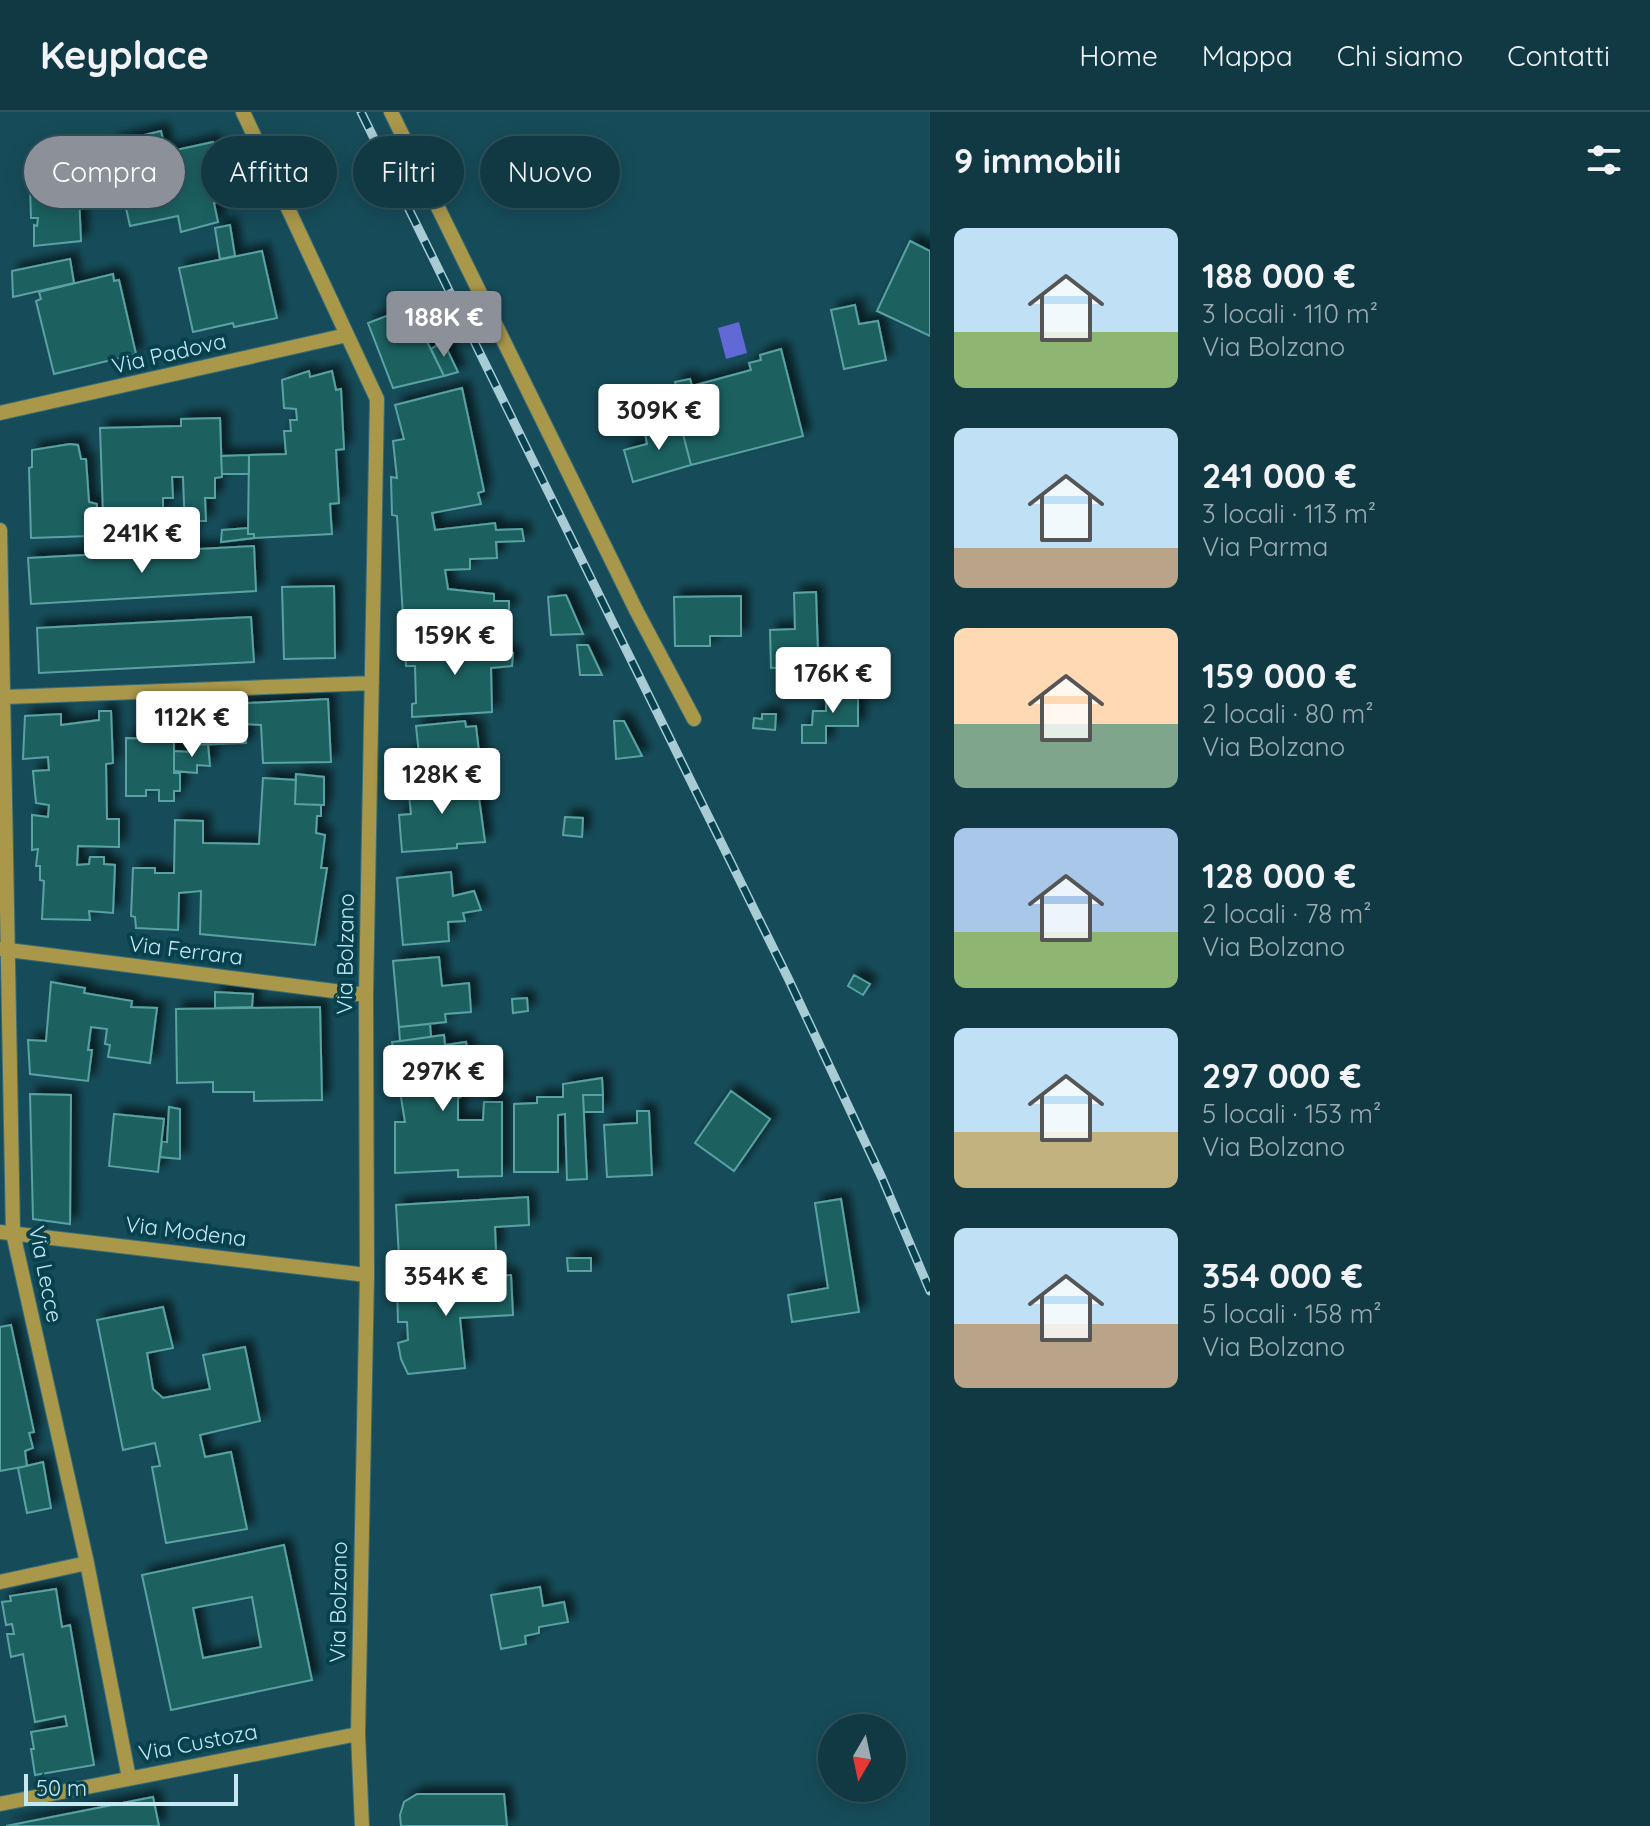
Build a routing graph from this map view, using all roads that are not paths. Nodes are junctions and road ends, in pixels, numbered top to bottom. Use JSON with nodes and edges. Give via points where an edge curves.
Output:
{"nodes":[{"id":1,"x":243,"y":112,"type":"edge"},
{"id":2,"x":391,"y":112,"type":"edge"},
{"id":3,"x":347,"y":335,"type":"junction"},
{"id":4,"x":0,"y":413,"type":"edge"},
{"id":5,"x":0,"y":530,"type":"edge"},
{"id":6,"x":372,"y":683,"type":"junction"},
{"id":7,"x":5,"y":697,"type":"junction"},
{"id":8,"x":694,"y":719,"type":"dead end"},
{"id":9,"x":4,"y":950,"type":"edge"},
{"id":10,"x":366,"y":995,"type":"junction"},
{"id":11,"x":6,"y":1233,"type":"edge"},
{"id":12,"x":367,"y":1275,"type":"junction"},
{"id":13,"x":87,"y":1563,"type":"junction"},
{"id":14,"x":0,"y":1582,"type":"edge"},
{"id":15,"x":358,"y":1734,"type":"junction"},
{"id":16,"x":129,"y":1778,"type":"junction"},
{"id":17,"x":0,"y":1804,"type":"edge"},
{"id":18,"x":362,"y":1826,"type":"edge"}],
"edges":[{"from":1,"to":3,"type":"street","name":"Via Bolzano"},
{"from":2,"to":8,"type":"street"},
{"from":3,"to":4,"type":"street","name":"Via Padova"},
{"from":3,"to":6,"type":"street","name":"Via Bolzano","via":[[377,399]]},
{"from":5,"to":7,"type":"street","name":"Via Lecce"},
{"from":6,"to":7,"type":"street"},
{"from":6,"to":10,"type":"street","name":"Via Bolzano"},
{"from":7,"to":9,"type":"street","name":"Via Lecce"},
{"from":9,"to":10,"type":"street","name":"Via Ferrara"},
{"from":9,"to":11,"type":"street","name":"Via Lecce"},
{"from":10,"to":12,"type":"street","name":"Via Bolzano"},
{"from":11,"to":12,"type":"street","name":"Via Modena"},
{"from":11,"to":13,"type":"street","name":"Via Lecce"},
{"from":12,"to":15,"type":"street","name":"Via Bolzano"},
{"from":13,"to":14,"type":"street"},
{"from":13,"to":16,"type":"street","name":"Via Lecce"},
{"from":15,"to":16,"type":"street","name":"Via Custoza"},
{"from":15,"to":18,"type":"street","name":"Via Bolzano"},
{"from":16,"to":17,"type":"street","name":"Via Custoza"}]}
